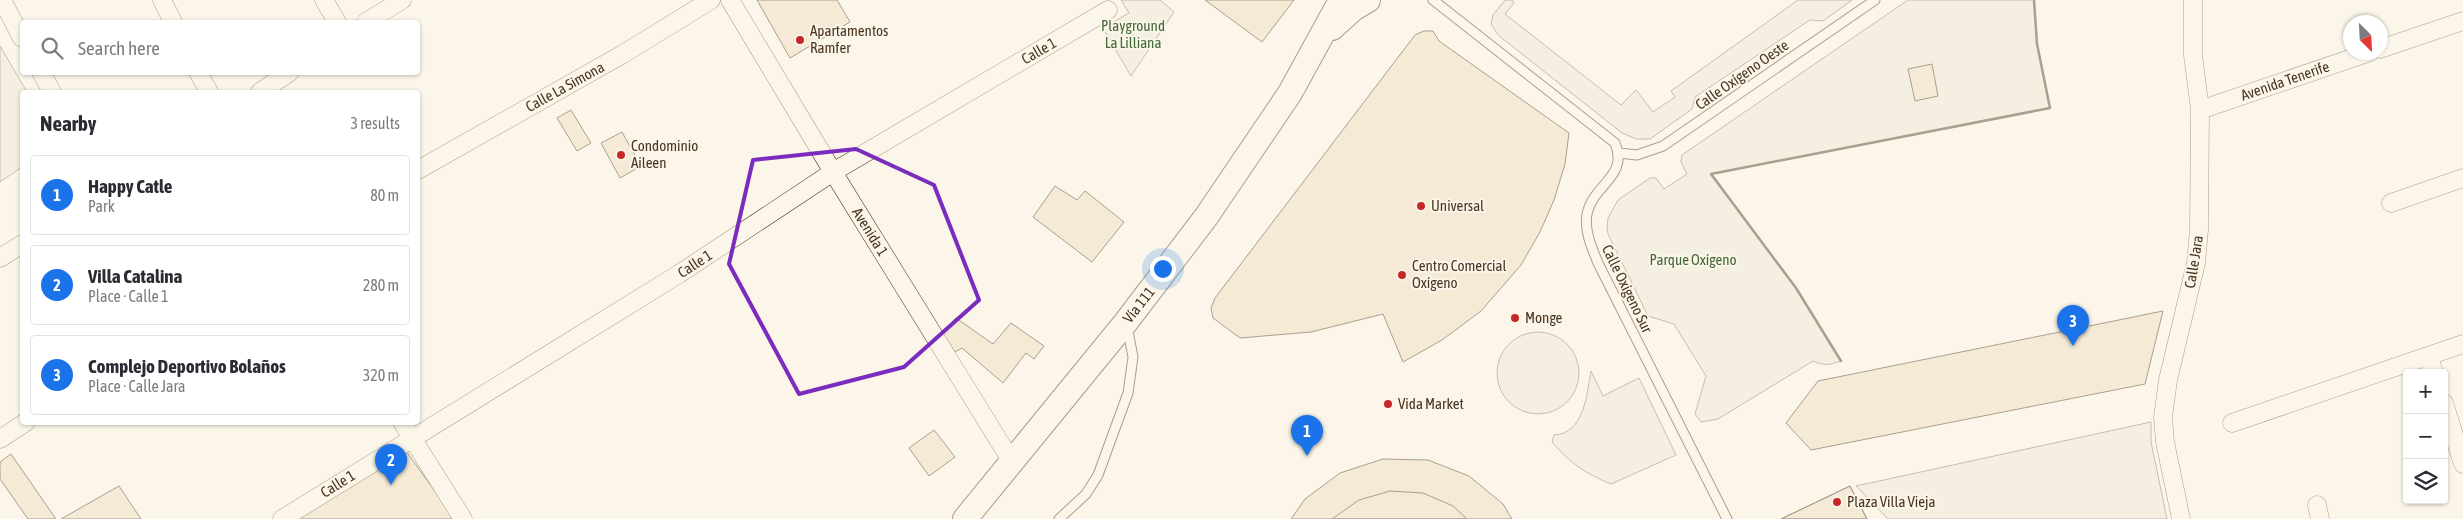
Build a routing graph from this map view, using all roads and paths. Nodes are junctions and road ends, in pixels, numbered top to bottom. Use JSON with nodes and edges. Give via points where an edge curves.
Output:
{"nodes":[{"id":1,"x":2,"y":0,"type":"edge"},
{"id":2,"x":162,"y":0,"type":"edge"},
{"id":3,"x":324,"y":0,"type":"edge"},
{"id":4,"x":402,"y":0,"type":"edge"},
{"id":5,"x":711,"y":0,"type":"edge"},
{"id":6,"x":730,"y":0,"type":"edge"},
{"id":7,"x":1341,"y":0,"type":"edge"},
{"id":8,"x":1368,"y":0,"type":"edge"},
{"id":9,"x":1433,"y":0,"type":"edge"},
{"id":10,"x":1875,"y":0,"type":"edge"},
{"id":11,"x":2193,"y":0,"type":"edge"},
{"id":12,"x":1108,"y":10,"type":"dead end"},
{"id":13,"x":172,"y":20,"type":"edge"},
{"id":14,"x":336,"y":20,"type":"edge"},
{"id":15,"x":369,"y":20,"type":"edge"},
{"id":16,"x":2463,"y":21,"type":"edge"},
{"id":17,"x":20,"y":34,"type":"edge"},
{"id":18,"x":1320,"y":40,"type":"junction"},
{"id":19,"x":2388,"y":46,"type":"edge"},
{"id":20,"x":2347,"y":60,"type":"edge"},
{"id":21,"x":43,"y":75,"type":"edge"},
{"id":22,"x":200,"y":75,"type":"edge"},
{"id":23,"x":286,"y":75,"type":"edge"},
{"id":24,"x":51,"y":90,"type":"edge"},
{"id":25,"x":207,"y":90,"type":"edge"},
{"id":26,"x":263,"y":90,"type":"edge"},
{"id":27,"x":2200,"y":110,"type":"junction"},
{"id":28,"x":1619,"y":153,"type":"junction"},
{"id":29,"x":420,"y":169,"type":"edge"},
{"id":30,"x":833,"y":172,"type":"junction"},
{"id":31,"x":2463,"y":178,"type":"edge"},
{"id":32,"x":2391,"y":203,"type":"dead end"},
{"id":33,"x":20,"y":245,"type":"edge"},
{"id":34,"x":0,"y":258,"type":"edge"},
{"id":35,"x":1126,"y":322,"type":"junction"},
{"id":36,"x":2463,"y":344,"type":"edge"},
{"id":37,"x":2432,"y":365,"type":"edge"},
{"id":38,"x":2447,"y":414,"type":"edge"},
{"id":39,"x":2232,"y":422,"type":"dead end"},
{"id":40,"x":21,"y":425,"type":"edge"},
{"id":41,"x":404,"y":425,"type":"edge"},
{"id":42,"x":411,"y":438,"type":"junction"},
{"id":43,"x":0,"y":439,"type":"edge"},
{"id":44,"x":1012,"y":462,"type":"junction"},
{"id":45,"x":2463,"y":464,"type":"edge"},
{"id":46,"x":282,"y":519,"type":"edge"},
{"id":47,"x":463,"y":519,"type":"edge"},
{"id":48,"x":965,"y":519,"type":"edge"},
{"id":49,"x":1059,"y":519,"type":"edge"},
{"id":50,"x":1727,"y":519,"type":"edge"},
{"id":51,"x":2181,"y":519,"type":"edge"}],
"edges":[{"from":1,"to":17,"type":"street"},
{"from":2,"to":13,"type":"street"},
{"from":3,"to":14,"type":"street"},
{"from":4,"to":15,"type":"street"},
{"from":5,"to":29,"type":"street","name":"Calle La Simona","via":[[623,54]]},
{"from":6,"to":30,"type":"street","name":"Avenida 1"},
{"from":7,"to":18,"type":"main road","name":"Vía 111"},
{"from":8,"to":18,"type":"main road","via":[[1353,9]]},
{"from":9,"to":28,"type":"lane","via":[[1607,135]]},
{"from":10,"to":28,"type":"lane","name":"Calle Oxígeno Oeste","via":[[1663,146],[1638,155]]},
{"from":11,"to":27,"type":"street","name":"Calle Jara","via":[[2193,55]]},
{"from":12,"to":30,"type":"street","name":"Calle 1"},
{"from":16,"to":19,"type":"street"},
{"from":18,"to":35,"type":"main road","name":"Vía 111","via":[[1254,149]]},
{"from":20,"to":27,"type":"street","name":"Avenida Tenerife"},
{"from":21,"to":24,"type":"street"},
{"from":22,"to":25,"type":"street"},
{"from":23,"to":26,"type":"street"},
{"from":27,"to":51,"type":"street","name":"Calle Jara","via":[[2197,255],[2168,380],[2163,417],[2164,442]]},
{"from":28,"to":50,"type":"lane","name":"Calle Oxígeno Sur","via":[[1617,169],[1590,205],[1587,228],[1591,244]]},
{"from":30,"to":42,"type":"street","name":"Calle 1","via":[[679,274]]},
{"from":30,"to":44,"type":"street","name":"Avenida 1"},
{"from":31,"to":32,"type":"street"},
{"from":33,"to":34,"type":"street"},
{"from":35,"to":44,"type":"main road","name":"Vía 111"},
{"from":35,"to":49,"type":"lane","via":[[1133,357],[1128,393],[1098,476],[1086,494]]},
{"from":36,"to":37,"type":"street"},
{"from":37,"to":39,"type":"street"},
{"from":38,"to":45,"type":"street"},
{"from":40,"to":43,"type":"street"},
{"from":41,"to":42,"type":"street"},
{"from":42,"to":46,"type":"street","name":"Calle 1"},
{"from":42,"to":47,"type":"street"},
{"from":44,"to":48,"type":"main road","name":"Vía 111"}]}
